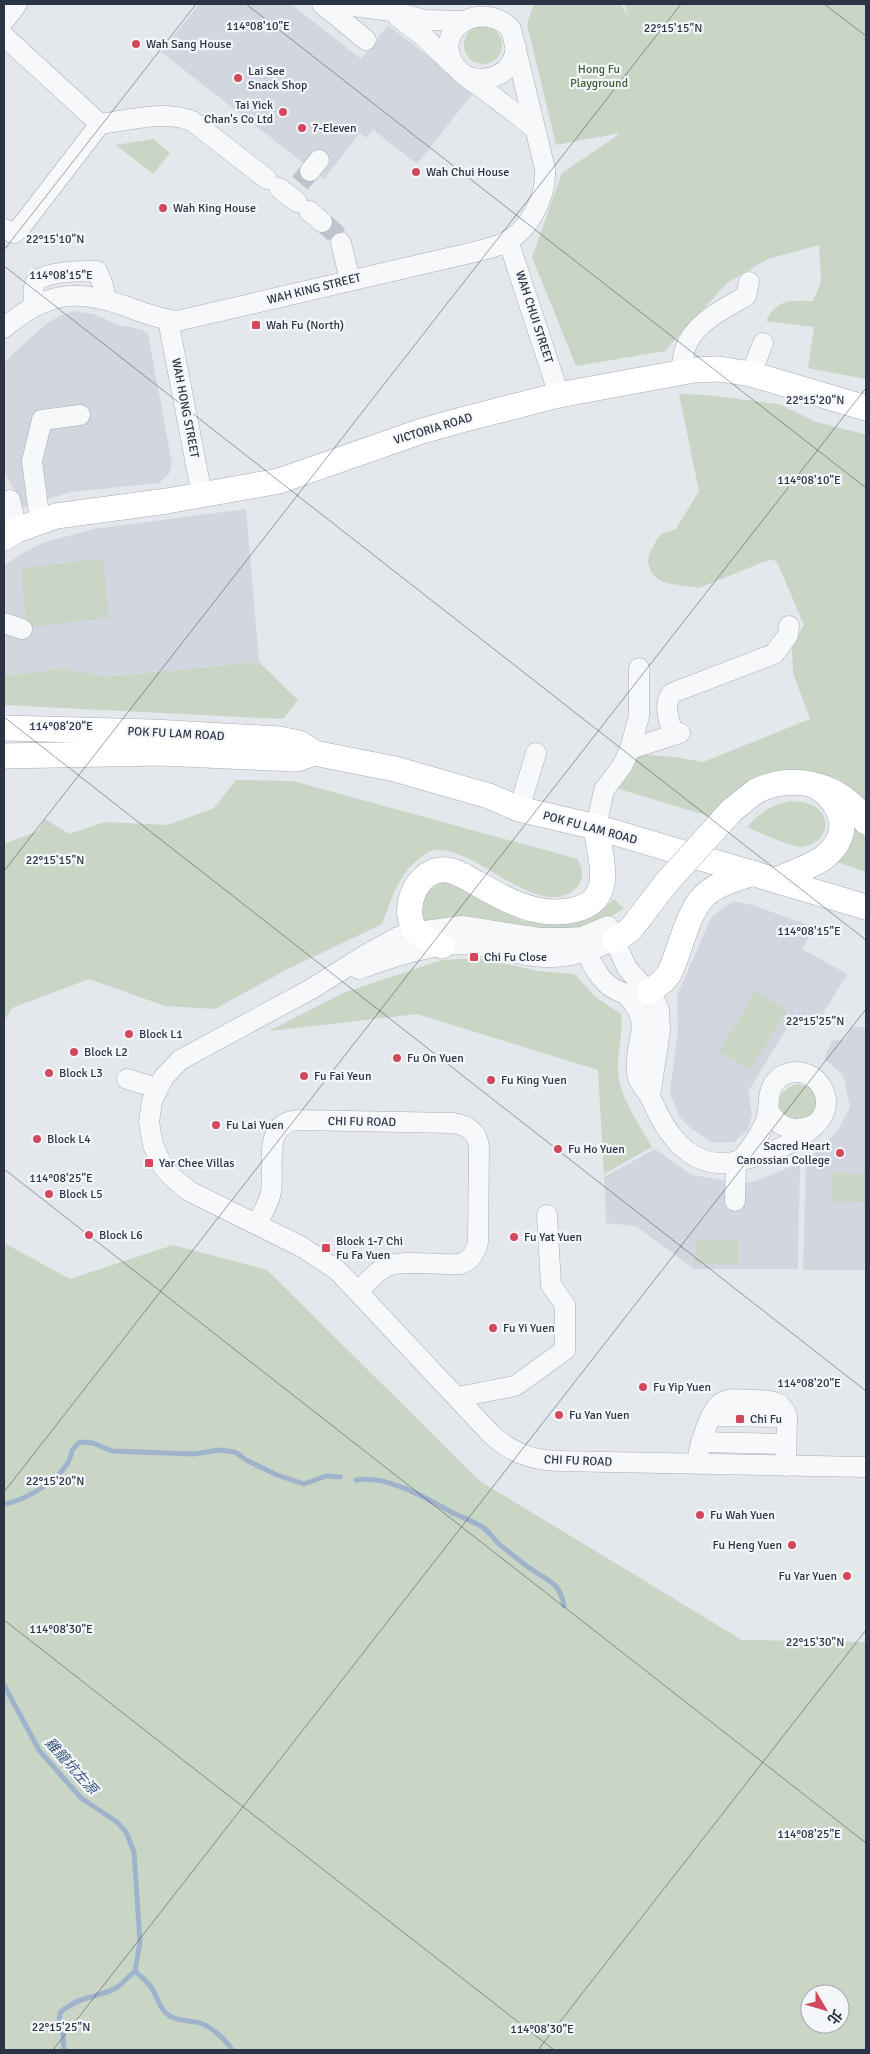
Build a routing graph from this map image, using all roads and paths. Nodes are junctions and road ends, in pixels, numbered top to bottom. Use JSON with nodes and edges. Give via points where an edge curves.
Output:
{"nodes":[{"id":1,"x":17,"y":4,"type":"edge"},
{"id":2,"x":322,"y":4,"type":"edge"},
{"id":3,"x":337,"y":4,"type":"edge"},
{"id":4,"x":391,"y":11,"type":"junction"},
{"id":5,"x":506,"y":11,"type":"edge"},
{"id":6,"x":4,"y":21,"type":"edge"},
{"id":7,"x":461,"y":21,"type":"junction"},
{"id":8,"x":4,"y":36,"type":"edge"},
{"id":9,"x":366,"y":40,"type":"dead end"},
{"id":10,"x":516,"y":47,"type":"junction"},
{"id":11,"x":461,"y":72,"type":"junction"},
{"id":12,"x":100,"y":124,"type":"junction"},
{"id":13,"x":534,"y":128,"type":"junction"},
{"id":14,"x":299,"y":190,"type":"dead end"},
{"id":15,"x":4,"y":229,"type":"edge"},
{"id":16,"x":508,"y":240,"type":"junction"},
{"id":17,"x":341,"y":243,"type":"tunnel mouth"},
{"id":18,"x":350,"y":280,"type":"junction"},
{"id":19,"x":749,"y":282,"type":"dead end"},
{"id":20,"x":168,"y":320,"type":"junction"},
{"id":21,"x":4,"y":328,"type":"edge"},
{"id":22,"x":763,"y":343,"type":"dead end"},
{"id":23,"x":681,"y":372,"type":"junction"},
{"id":24,"x":751,"y":374,"type":"junction"},
{"id":25,"x":559,"y":395,"type":"junction"},
{"id":26,"x":856,"y":406,"type":"edge"},
{"id":27,"x":80,"y":415,"type":"dead end"},
{"id":28,"x":866,"y":424,"type":"edge"},
{"id":29,"x":202,"y":495,"type":"junction"},
{"id":30,"x":4,"y":504,"type":"edge"},
{"id":31,"x":20,"y":530,"type":"edge"},
{"id":32,"x":789,"y":626,"type":"dead end"},
{"id":33,"x":639,"y":668,"type":"dead end"},
{"id":34,"x":4,"y":728,"type":"edge"},
{"id":35,"x":630,"y":748,"type":"junction"},
{"id":36,"x":536,"y":752,"type":"dead end"},
{"id":37,"x":314,"y":753,"type":"junction"},
{"id":38,"x":4,"y":756,"type":"edge"},
{"id":39,"x":814,"y":785,"type":"junction"},
{"id":40,"x":519,"y":809,"type":"junction"},
{"id":41,"x":866,"y":822,"type":"edge"},
{"id":42,"x":596,"y":827,"type":"junction"},
{"id":43,"x":753,"y":873,"type":"junction"},
{"id":44,"x":777,"y":880,"type":"junction"},
{"id":45,"x":866,"y":907,"type":"edge"},
{"id":46,"x":416,"y":932,"type":"junction"},
{"id":47,"x":611,"y":933,"type":"junction"},
{"id":48,"x":585,"y":944,"type":"junction"},
{"id":49,"x":442,"y":946,"type":"junction"},
{"id":50,"x":313,"y":988,"type":"junction"},
{"id":51,"x":638,"y":993,"type":"junction"},
{"id":52,"x":127,"y":1079,"type":"dead end"},
{"id":53,"x":157,"y":1088,"type":"junction"},
{"id":54,"x":769,"y":1111,"type":"junction"},
{"id":55,"x":814,"y":1125,"type":"junction"},
{"id":56,"x":739,"y":1160,"type":"junction"},
{"id":57,"x":735,"y":1201,"type":"dead end"},
{"id":58,"x":547,"y":1215,"type":"dead end"},
{"id":59,"x":257,"y":1224,"type":"junction"},
{"id":60,"x":358,"y":1292,"type":"junction"},
{"id":61,"x":457,"y":1397,"type":"junction"},
{"id":62,"x":706,"y":1429,"type":"junction"},
{"id":63,"x":787,"y":1431,"type":"junction"},
{"id":64,"x":697,"y":1464,"type":"junction"},
{"id":65,"x":786,"y":1466,"type":"junction"},
{"id":66,"x":866,"y":1467,"type":"edge"}],
"edges":[{"from":1,"to":6,"type":"street"},
{"from":2,"to":9,"type":"street"},
{"from":3,"to":4,"type":"street","name":"WAH KING STREET"},
{"from":4,"to":7,"type":"street","name":"WAH KING STREET","via":[[424,20]]},
{"from":4,"to":11,"type":"street"},
{"from":5,"to":7,"type":"street","name":"WAH KING STREET","via":[[470,15]]},
{"from":5,"to":10,"type":"street","name":"WAH KING STREET"},
{"from":7,"to":11,"type":"street","via":[[453,29],[449,45],[452,62]]},
{"from":8,"to":12,"type":"street"},
{"from":10,"to":11,"type":"street","via":[[513,59],[501,74],[476,79]]},
{"from":10,"to":13,"type":"street","name":"WAH KING STREET"},
{"from":11,"to":13,"type":"street"},
{"from":12,"to":14,"type":"street","via":[[159,117],[185,118]]},
{"from":12,"to":15,"type":"street","via":[[20,228],[14,233]]},
{"from":13,"to":16,"type":"street","name":"WAH KING STREET","via":[[545,169],[544,189],[534,212]]},
{"from":16,"to":18,"type":"street","name":"WAH KING STREET","via":[[490,248]]},
{"from":16,"to":25,"type":"street","name":"WAH CHUI STREET"},
{"from":17,"to":18,"type":"street"},
{"from":18,"to":20,"type":"street","name":"WAH KING STREET","via":[[207,315]]},
{"from":19,"to":23,"type":"street","via":[[746,296],[699,327],[686,348]]},
{"from":20,"to":21,"type":"street","name":"WAH KING STREET","via":[[105,299],[82,295],[48,300]]},
{"from":20,"to":29,"type":"street","name":"WAH HONG STREET"},
{"from":22,"to":24,"type":"street"},
{"from":23,"to":24,"type":"main road","name":"VICTORIA ROAD","via":[[719,369]]},
{"from":23,"to":25,"type":"main road","name":"VICTORIA ROAD"},
{"from":24,"to":26,"type":"main road","name":"VICTORIA ROAD"},
{"from":25,"to":29,"type":"main road","name":"VICTORIA ROAD","via":[[422,431],[278,481]]},
{"from":26,"to":28,"type":"street"},
{"from":27,"to":31,"type":"street","via":[[42,420]]},
{"from":29,"to":31,"type":"main road","name":"VICTORIA ROAD","via":[[56,516]]},
{"from":30,"to":31,"type":"street","via":[[10,500]]},
{"from":32,"to":35,"type":"street","via":[[788,635],[774,654],[672,693],[666,705],[677,734]]},
{"from":33,"to":35,"type":"street","via":[[640,716]]},
{"from":34,"to":37,"type":"main road","name":"POK FU LAM ROAD","via":[[279,739],[299,743]]},
{"from":35,"to":42,"type":"street","via":[[622,766],[604,790]]},
{"from":36,"to":40,"type":"street"},
{"from":37,"to":38,"type":"main road","name":"POK FU LAM ROAD","via":[[297,759],[159,753]]},
{"from":37,"to":40,"type":"main road","name":"POK FU LAM ROAD","via":[[396,769],[489,796]]},
{"from":39,"to":41,"type":"main road","via":[[847,799]]},
{"from":39,"to":44,"type":"main road","via":[[830,796],[839,809],[840,836],[822,858]]},
{"from":39,"to":47,"type":"main road","bridge":true,"via":[[786,782],[756,791],[732,810],[667,882],[630,930]]},
{"from":40,"to":42,"type":"main road","name":"POK FU LAM ROAD"},
{"from":42,"to":43,"type":"main road","name":"POK FU LAM ROAD"},
{"from":42,"to":46,"type":"main road","via":[[603,883],[592,902],[567,911],[533,910],[512,903],[455,872],[441,870],[428,874],[412,896],[410,915]]},
{"from":43,"to":44,"type":"main road","name":"POK FU LAM ROAD"},
{"from":43,"to":51,"type":"main road","via":[[714,888],[701,898],[669,974],[663,981]]},
{"from":44,"to":45,"type":"main road","name":"POK FU LAM ROAD"},
{"from":46,"to":48,"type":"street","name":"CHI FU ROAD","via":[[462,926]]},
{"from":46,"to":49,"type":"main road"},
{"from":46,"to":50,"type":"street","name":"CHI FU ROAD","via":[[390,940]]},
{"from":47,"to":48,"type":"street","name":"CHI FU ROAD"},
{"from":47,"to":51,"type":"street"},
{"from":48,"to":49,"type":"street","name":"CHI FU ROAD","via":[[557,957],[464,944]]},
{"from":48,"to":51,"type":"street","via":[[596,972],[606,982],[616,990]]},
{"from":49,"to":50,"type":"street","name":"CHI FU ROAD","via":[[381,961]]},
{"from":50,"to":53,"type":"street","name":"CHI FU ROAD","via":[[191,1054],[172,1068]]},
{"from":51,"to":56,"type":"street","via":[[655,1000],[659,1010],[660,1026],[650,1096],[669,1134],[690,1153],[706,1161]]},
{"from":52,"to":53,"type":"street"},
{"from":53,"to":59,"type":"street","name":"CHI FU ROAD","via":[[150,1111],[150,1135],[163,1168],[189,1191]]},
{"from":54,"to":55,"type":"street","via":[[785,1128],[805,1129]]},
{"from":54,"to":55,"type":"street","via":[[769,1094],[779,1078],[796,1072],[805,1073],[821,1083],[825,1091],[825,1110]]},
{"from":54,"to":56,"type":"street","via":[[763,1129]]},
{"from":55,"to":56,"type":"street","via":[[787,1145]]},
{"from":56,"to":57,"type":"street"},
{"from":58,"to":61,"type":"street","via":[[551,1285],[566,1305],[565,1350],[515,1386]]},
{"from":59,"to":60,"type":"street","name":"CHI FU ROAD","via":[[326,1261]]},
{"from":59,"to":60,"type":"street","name":"CHI FU ROAD","via":[[270,1195],[274,1136],[284,1123],[299,1120],[452,1124],[470,1128],[479,1147],[478,1242],[475,1253],[461,1264],[387,1266]]},
{"from":60,"to":61,"type":"street","name":"CHI FU ROAD"},
{"from":61,"to":64,"type":"street","name":"CHI FU ROAD","via":[[502,1444],[532,1458]]},
{"from":62,"to":63,"type":"street"},
{"from":62,"to":63,"type":"street","via":[[716,1408],[727,1400],[764,1400],[779,1404],[785,1411]]},
{"from":62,"to":64,"type":"street"},
{"from":63,"to":65,"type":"street"},
{"from":64,"to":65,"type":"street","name":"CHI FU ROAD"},
{"from":65,"to":66,"type":"street","name":"CHI FU ROAD"}]}
